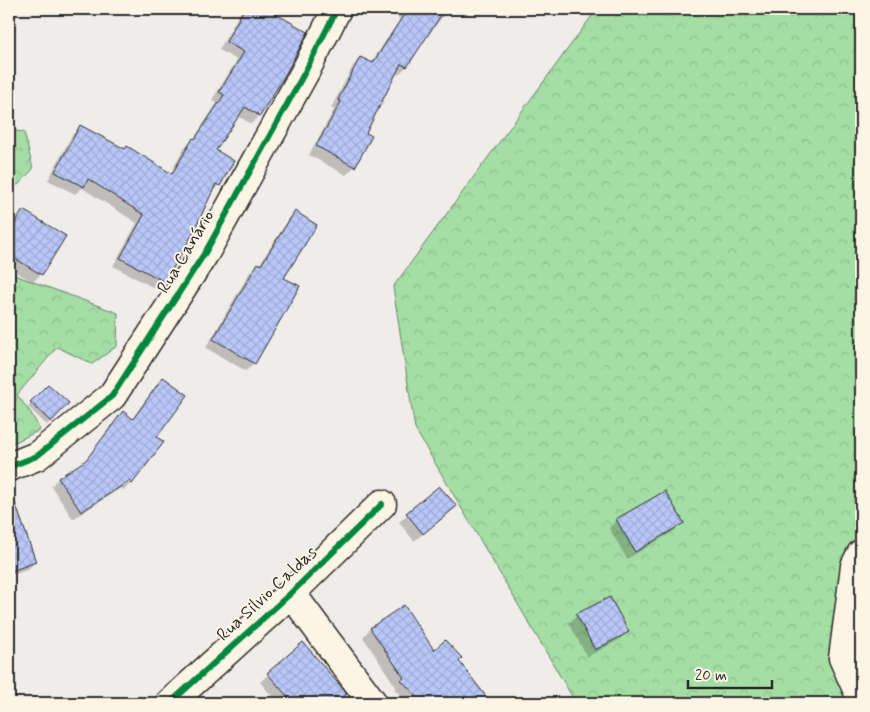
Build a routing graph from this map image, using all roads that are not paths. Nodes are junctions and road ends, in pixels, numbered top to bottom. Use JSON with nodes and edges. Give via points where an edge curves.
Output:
{"nodes":[{"id":1,"x":337,"y":9,"type":"edge"},
{"id":2,"x":9,"y":467,"type":"edge"},
{"id":3,"x":382,"y":504,"type":"dead end"},
{"id":4,"x":861,"y":554,"type":"edge"},
{"id":5,"x":291,"y":593,"type":"junction"},
{"id":6,"x":861,"y":698,"type":"edge"},
{"id":7,"x":170,"y":703,"type":"edge"},
{"id":8,"x":373,"y":703,"type":"edge"}],
"edges":[{"from":1,"to":2,"type":"street","name":"Rua Canário","via":[[206,251],[112,396],[37,456]]},
{"from":3,"to":5,"type":"street","name":"Rua Silvio Caldas"},
{"from":4,"to":6,"type":"street","via":[[855,566],[843,658]]},
{"from":5,"to":7,"type":"street","name":"Rua Silvio Caldas"},
{"from":5,"to":8,"type":"street"}]}
